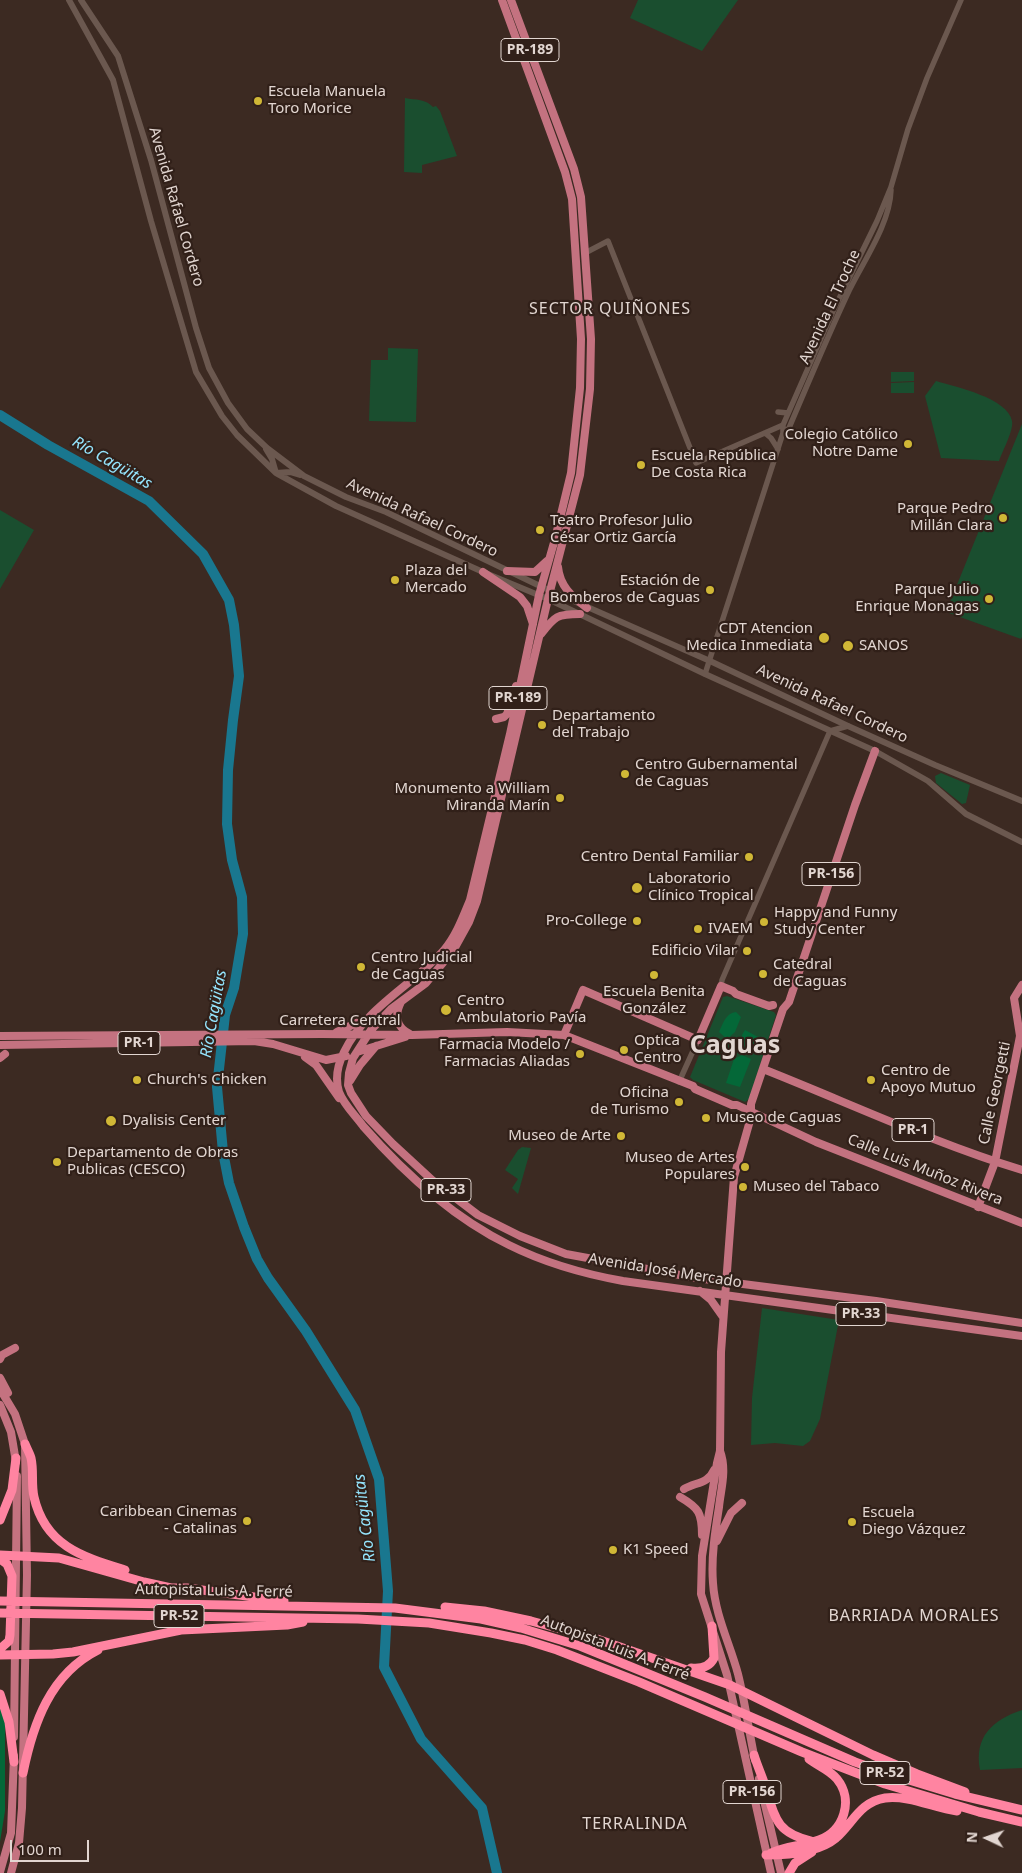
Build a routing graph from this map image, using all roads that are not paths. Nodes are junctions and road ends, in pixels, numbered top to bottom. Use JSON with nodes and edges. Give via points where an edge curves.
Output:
{"nodes":[{"id":1,"x":69,"y":0,"type":"edge"},
{"id":2,"x":81,"y":0,"type":"edge"},
{"id":3,"x":502,"y":0,"type":"edge"},
{"id":4,"x":511,"y":0,"type":"edge"},
{"id":5,"x":961,"y":0,"type":"edge"},
{"id":6,"x":891,"y":188,"type":"junction"},
{"id":7,"x":585,"y":253,"type":"junction"},
{"id":8,"x":778,"y":412,"type":"dead end"},
{"id":9,"x":788,"y":414,"type":"junction"},
{"id":10,"x":783,"y":425,"type":"junction"},
{"id":11,"x":765,"y":433,"type":"junction"},
{"id":12,"x":783,"y":433,"type":"junction"},
{"id":13,"x":262,"y":443,"type":"junction"},
{"id":14,"x":778,"y":449,"type":"junction"},
{"id":15,"x":276,"y":473,"type":"junction"},
{"id":16,"x":304,"y":476,"type":"junction"},
{"id":17,"x":560,"y":520,"type":"junction"},
{"id":18,"x":569,"y":522,"type":"junction"},
{"id":19,"x":550,"y":558,"type":"junction"},
{"id":20,"x":558,"y":562,"type":"junction"},
{"id":21,"x":507,"y":571,"type":"junction"},
{"id":22,"x":483,"y":572,"type":"junction"},
{"id":23,"x":540,"y":591,"type":"junction"},
{"id":24,"x":549,"y":595,"type":"junction"},
{"id":25,"x":587,"y":608,"type":"junction"},
{"id":26,"x":580,"y":614,"type":"junction"},
{"id":27,"x":533,"y":625,"type":"junction"},
{"id":28,"x":540,"y":636,"type":"junction"},
{"id":29,"x":525,"y":659,"type":"junction"},
{"id":30,"x":535,"y":660,"type":"junction"},
{"id":31,"x":710,"y":661,"type":"junction"},
{"id":32,"x":706,"y":674,"type":"junction"},
{"id":33,"x":496,"y":719,"type":"dead end"},
{"id":34,"x":848,"y":726,"type":"junction"},
{"id":35,"x":830,"y":731,"type":"junction"},
{"id":36,"x":510,"y":734,"type":"junction"},
{"id":37,"x":875,"y":751,"type":"junction"},
{"id":38,"x":508,"y":770,"type":"junction"},
{"id":39,"x":1022,"y":801,"type":"edge"},
{"id":40,"x":1022,"y":842,"type":"edge"},
{"id":41,"x":1022,"y":985,"type":"edge"},
{"id":42,"x":721,"y":986,"type":"junction"},
{"id":43,"x":402,"y":1000,"type":"junction"},
{"id":44,"x":783,"y":1008,"type":"junction"},
{"id":45,"x":367,"y":1018,"type":"junction"},
{"id":46,"x":328,"y":1034,"type":"junction"},
{"id":47,"x":354,"y":1034,"type":"junction"},
{"id":48,"x":368,"y":1034,"type":"junction"},
{"id":49,"x":412,"y":1035,"type":"junction"},
{"id":50,"x":564,"y":1035,"type":"junction"},
{"id":51,"x":0,"y":1036,"type":"edge"},
{"id":52,"x":253,"y":1038,"type":"junction"},
{"id":53,"x":201,"y":1039,"type":"junction"},
{"id":54,"x":698,"y":1040,"type":"junction"},
{"id":55,"x":136,"y":1043,"type":"junction"},
{"id":56,"x":0,"y":1045,"type":"edge"},
{"id":57,"x":376,"y":1046,"type":"junction"},
{"id":58,"x":291,"y":1048,"type":"junction"},
{"id":59,"x":145,"y":1052,"type":"dead end"},
{"id":60,"x":356,"y":1052,"type":"junction"},
{"id":61,"x":342,"y":1057,"type":"junction"},
{"id":62,"x":1019,"y":1067,"type":"edge"},
{"id":63,"x":763,"y":1069,"type":"junction"},
{"id":64,"x":679,"y":1082,"type":"junction"},
{"id":65,"x":348,"y":1085,"type":"junction"},
{"id":66,"x":346,"y":1106,"type":"junction"},
{"id":67,"x":750,"y":1111,"type":"junction"},
{"id":68,"x":995,"y":1162,"type":"junction"},
{"id":69,"x":1022,"y":1170,"type":"edge"},
{"id":70,"x":978,"y":1207,"type":"junction"},
{"id":71,"x":1022,"y":1223,"type":"edge"},
{"id":72,"x":726,"y":1282,"type":"junction"},
{"id":73,"x":700,"y":1291,"type":"junction"},
{"id":74,"x":724,"y":1294,"type":"junction"},
{"id":75,"x":723,"y":1318,"type":"junction"},
{"id":76,"x":1022,"y":1323,"type":"edge"},
{"id":77,"x":1022,"y":1336,"type":"edge"},
{"id":78,"x":15,"y":1348,"type":"dead end"},
{"id":79,"x":0,"y":1359,"type":"edge"},
{"id":80,"x":0,"y":1378,"type":"edge"},
{"id":81,"x":0,"y":1389,"type":"edge"},
{"id":82,"x":0,"y":1405,"type":"edge"},
{"id":83,"x":0,"y":1413,"type":"edge"},
{"id":84,"x":14,"y":1414,"type":"junction"},
{"id":85,"x":7,"y":1422,"type":"junction"},
{"id":86,"x":25,"y":1444,"type":"junction"},
{"id":87,"x":720,"y":1451,"type":"junction"},
{"id":88,"x":16,"y":1458,"type":"junction"},
{"id":89,"x":717,"y":1464,"type":"junction"},
{"id":90,"x":684,"y":1488,"type":"dead end"},
{"id":91,"x":680,"y":1498,"type":"dead end"},
{"id":92,"x":742,"y":1503,"type":"dead end"},
{"id":93,"x":0,"y":1520,"type":"edge"},
{"id":94,"x":704,"y":1544,"type":"junction"},
{"id":95,"x":714,"y":1546,"type":"junction"},
{"id":96,"x":0,"y":1555,"type":"edge"},
{"id":97,"x":17,"y":1556,"type":"junction"},
{"id":98,"x":26,"y":1556,"type":"junction"},
{"id":99,"x":0,"y":1559,"type":"edge"},
{"id":100,"x":14,"y":1575,"type":"junction"},
{"id":101,"x":187,"y":1588,"type":"junction"},
{"id":102,"x":0,"y":1602,"type":"edge"},
{"id":103,"x":317,"y":1606,"type":"junction"},
{"id":104,"x":415,"y":1610,"type":"junction"},
{"id":105,"x":0,"y":1612,"type":"edge"},
{"id":106,"x":328,"y":1618,"type":"junction"},
{"id":107,"x":712,"y":1626,"type":"junction"},
{"id":108,"x":12,"y":1635,"type":"junction"},
{"id":109,"x":106,"y":1646,"type":"junction"},
{"id":110,"x":0,"y":1649,"type":"edge"},
{"id":111,"x":0,"y":1655,"type":"edge"},
{"id":112,"x":14,"y":1655,"type":"junction"},
{"id":113,"x":26,"y":1655,"type":"junction"},
{"id":114,"x":674,"y":1666,"type":"junction"},
{"id":115,"x":730,"y":1685,"type":"junction"},
{"id":116,"x":741,"y":1689,"type":"junction"},
{"id":117,"x":0,"y":1694,"type":"edge"},
{"id":118,"x":802,"y":1752,"type":"junction"},
{"id":119,"x":754,"y":1755,"type":"junction"},
{"id":120,"x":14,"y":1762,"type":"junction"},
{"id":121,"x":23,"y":1773,"type":"junction"},
{"id":122,"x":1003,"y":1805,"type":"junction"},
{"id":123,"x":1022,"y":1810,"type":"edge"},
{"id":124,"x":980,"y":1812,"type":"junction"},
{"id":125,"x":1022,"y":1822,"type":"edge"},
{"id":126,"x":816,"y":1844,"type":"junction"},
{"id":127,"x":776,"y":1853,"type":"junction"},
{"id":128,"x":766,"y":1855,"type":"junction"},
{"id":129,"x":0,"y":1872,"type":"edge"},
{"id":130,"x":11,"y":1873,"type":"edge"},
{"id":131,"x":771,"y":1873,"type":"edge"},
{"id":132,"x":781,"y":1873,"type":"edge"},
{"id":133,"x":789,"y":1873,"type":"edge"}],
"edges":[{"from":1,"to":15,"type":"main road","name":"Avenida Rafael Cordero","via":[[113,80],[196,372],[237,435]]},
{"from":2,"to":13,"type":"main road","name":"Avenida Rafael Cordero","via":[[118,56],[151,160],[209,368],[228,403]]},
{"from":3,"to":17,"type":"main road","number":"PR-189","via":[[572,198],[581,339],[580,388],[571,474]]},
{"from":4,"to":7,"type":"main road","number":"PR-189","via":[[575,174],[581,197]]},
{"from":5,"to":6,"type":"street","name":"Avenida El Troche","via":[[908,129]]},
{"from":6,"to":9,"type":"street","name":"Avenida El Troche"},
{"from":6,"to":12,"type":"street","name":"Avenida El Troche","via":[[891,201],[882,225],[839,312],[790,428]]},
{"from":7,"to":11,"type":"street","via":[[608,241],[696,463]]},
{"from":7,"to":18,"type":"main road","number":"PR-189","via":[[591,339],[590,389],[580,475]]},
{"from":8,"to":9,"type":"street"},
{"from":9,"to":10,"type":"street","name":"Avenida El Troche"},
{"from":10,"to":11,"type":"street"},
{"from":10,"to":12,"type":"street","name":"Avenida El Troche"},
{"from":11,"to":14,"type":"street"},
{"from":12,"to":14,"type":"street","name":"Avenida El Troche"},
{"from":13,"to":15,"type":"main road"},
{"from":13,"to":16,"type":"main road","name":"Avenida Rafael Cordero"},
{"from":14,"to":31,"type":"street","name":"Avenida El Troche"},
{"from":15,"to":16,"type":"main road"},
{"from":15,"to":22,"type":"main road","name":"Avenida Rafael Cordero","via":[[336,506]]},
{"from":16,"to":21,"type":"main road","name":"Avenida Rafael Cordero"},
{"from":17,"to":18,"type":"main road"},
{"from":17,"to":19,"type":"main road","number":"PR-189"},
{"from":18,"to":20,"type":"main road","number":"PR-189"},
{"from":19,"to":21,"type":"main road","via":[[535,572]]},
{"from":19,"to":23,"type":"main road","number":"PR-189"},
{"from":20,"to":24,"type":"main road","number":"PR-189"},
{"from":20,"to":25,"type":"main road","via":[[562,584]]},
{"from":21,"to":23,"type":"main road","name":"Avenida Rafael Cordero"},
{"from":22,"to":23,"type":"main road","name":"Avenida Rafael Cordero"},
{"from":22,"to":27,"type":"main road","via":[[520,597],[527,606]]},
{"from":23,"to":24,"type":"main road","name":"Avenida Rafael Cordero"},
{"from":23,"to":27,"type":"main road","number":"PR-189"},
{"from":24,"to":25,"type":"main road","name":"Avenida Rafael Cordero"},
{"from":24,"to":26,"type":"main road","name":"Avenida Rafael Cordero"},
{"from":24,"to":28,"type":"main road","number":"PR-189"},
{"from":25,"to":31,"type":"main road","name":"Avenida Rafael Cordero"},
{"from":26,"to":28,"type":"main road","via":[[562,614],[553,618]]},
{"from":26,"to":32,"type":"main road","name":"Avenida Rafael Cordero"},
{"from":27,"to":29,"type":"main road","number":"PR-189"},
{"from":28,"to":30,"type":"main road","number":"PR-189"},
{"from":29,"to":30,"type":"main road"},
{"from":29,"to":33,"type":"main road","via":[[506,714]]},
{"from":29,"to":36,"type":"main road","number":"PR-189"},
{"from":30,"to":38,"type":"main road","number":"PR-189"},
{"from":31,"to":32,"type":"street","name":"Avenida El Troche"},
{"from":31,"to":34,"type":"main road","name":"Avenida Rafael Cordero"},
{"from":32,"to":35,"type":"main road","name":"Avenida Rafael Cordero"},
{"from":34,"to":35,"type":"street"},
{"from":34,"to":39,"type":"main road","name":"Avenida Rafael Cordero"},
{"from":35,"to":37,"type":"main road","name":"Avenida Rafael Cordero"},
{"from":35,"to":42,"type":"street"},
{"from":36,"to":38,"type":"main road"},
{"from":36,"to":45,"type":"main road","number":"PR-189","via":[[477,875],[462,921],[440,954]]},
{"from":37,"to":40,"type":"main road","name":"Avenida Rafael Cordero","via":[[928,781],[966,814]]},
{"from":37,"to":44,"type":"main road","number":"PR-156","via":[[789,1002]]},
{"from":38,"to":43,"type":"main road","number":"PR-189","via":[[477,901],[469,922],[453,951],[426,984]]},
{"from":41,"to":62,"type":"main road","name":"Calle Georgetti","via":[[1014,998],[1020,1036]]},
{"from":42,"to":44,"type":"main road"},
{"from":42,"to":54,"type":"main road"},
{"from":43,"to":48,"type":"main road","number":"PR-189"},
{"from":43,"to":49,"type":"main road","via":[[397,1012],[398,1022]]},
{"from":44,"to":63,"type":"main road"},
{"from":45,"to":46,"type":"main road"},
{"from":45,"to":47,"type":"main road","number":"PR-189"},
{"from":46,"to":47,"type":"main road","name":"Carretera Central","number":"PR-1"},
{"from":46,"to":52,"type":"main road","name":"Carretera Central","number":"PR-1"},
{"from":47,"to":48,"type":"main road","name":"Carretera Central","number":"PR-1"},
{"from":47,"to":61,"type":"main road","name":"Avenida José Mercado","number":"PR-33"},
{"from":48,"to":49,"type":"main road","name":"Carretera Central","number":"PR-1"},
{"from":48,"to":60,"type":"main road"},
{"from":49,"to":50,"type":"main road","name":"Calle Luis Muñoz Rivera","number":"PR-1","via":[[507,1032]]},
{"from":49,"to":57,"type":"main road","name":"Carretera Central","number":"PR-1"},
{"from":50,"to":54,"type":"main road","via":[[583,990]]},
{"from":50,"to":64,"type":"main road","name":"Calle Luis Muñoz Rivera","number":"PR-1"},
{"from":51,"to":53,"type":"main road","name":"Carretera Central","number":"PR-1"},
{"from":52,"to":53,"type":"main road","name":"Carretera Central","number":"PR-1"},
{"from":52,"to":58,"type":"main road","name":"Carretera Central","number":"PR-1"},
{"from":53,"to":55,"type":"main road","name":"Carretera Central","number":"PR-1"},
{"from":54,"to":64,"type":"street"},
{"from":55,"to":56,"type":"main road","name":"Carretera Central","number":"PR-1"},
{"from":55,"to":59,"type":"main road"},
{"from":57,"to":60,"type":"main road","name":"Carretera Central","number":"PR-1"},
{"from":57,"to":65,"type":"main road"},
{"from":58,"to":61,"type":"main road","name":"Carretera Central","number":"PR-1","via":[[319,1058]]},
{"from":58,"to":66,"type":"main road","via":[[316,1065]]},
{"from":60,"to":61,"type":"main road","name":"Carretera Central","number":"PR-1"},
{"from":60,"to":65,"type":"main road"},
{"from":61,"to":66,"type":"main road","name":"Avenida José Mercado","number":"PR-33","via":[[337,1081]]},
{"from":62,"to":68,"type":"main road","name":"Calle Georgetti"},
{"from":63,"to":67,"type":"main road","number":"PR-156"},
{"from":63,"to":68,"type":"main road","number":"PR-1"},
{"from":64,"to":67,"type":"main road","name":"Calle Luis Muñoz Rivera","number":"PR-1"},
{"from":65,"to":72,"type":"main road","name":"Avenida José Mercado","number":"PR-33","via":[[353,1099],[393,1144],[432,1180],[478,1215],[566,1254]]},
{"from":66,"to":73,"type":"main road","name":"Avenida José Mercado","number":"PR-33","via":[[400,1165],[445,1205],[484,1232],[538,1258],[579,1272]]},
{"from":67,"to":70,"type":"main road","name":"Calle Luis Muñoz Rivera","number":"PR-1","via":[[816,1142]]},
{"from":67,"to":72,"type":"main road","number":"PR-156","via":[[734,1177]]},
{"from":68,"to":69,"type":"main road","number":"PR-1"},
{"from":68,"to":70,"type":"main road","name":"Calle Georgetti"},
{"from":70,"to":71,"type":"main road","name":"Calle Luis Muñoz Rivera","number":"PR-1"},
{"from":72,"to":74,"type":"main road","number":"PR-156"},
{"from":72,"to":76,"type":"main road","name":"Avenida José Mercado","number":"PR-33"},
{"from":73,"to":74,"type":"main road","name":"Avenida José Mercado","number":"PR-33"},
{"from":73,"to":75,"type":"main road","via":[[711,1300]]},
{"from":74,"to":75,"type":"main road","number":"PR-156"},
{"from":74,"to":77,"type":"main road","name":"Avenida José Mercado","number":"PR-33"},
{"from":75,"to":87,"type":"main road","number":"PR-156"},
{"from":78,"to":79,"type":"main road"},
{"from":80,"to":84,"type":"main road"},
{"from":81,"to":84,"type":"main road"},
{"from":82,"to":85,"type":"main road"},
{"from":83,"to":85,"type":"main road"},
{"from":84,"to":86,"type":"main road"},
{"from":85,"to":88,"type":"main road"},
{"from":86,"to":98,"type":"main road"},
{"from":86,"to":101,"type":"highway","via":[[31,1459],[37,1507],[48,1528],[67,1548],[86,1558]]},
{"from":87,"to":89,"type":"main road","number":"PR-156"},
{"from":87,"to":95,"type":"main road","number":"PR-156","via":[[723,1483]]},
{"from":88,"to":93,"type":"highway","via":[[12,1490]]},
{"from":88,"to":97,"type":"main road"},
{"from":89,"to":90,"type":"main road","via":[[704,1482]]},
{"from":89,"to":94,"type":"main road","number":"PR-156"},
{"from":91,"to":94,"type":"main road","via":[[698,1509]]},
{"from":92,"to":95,"type":"main road","via":[[731,1513]]},
{"from":94,"to":107,"type":"main road","number":"PR-156","via":[[701,1594]]},
{"from":95,"to":116,"type":"main road","number":"PR-156","via":[[715,1605]]},
{"from":96,"to":97,"type":"highway"},
{"from":97,"to":98,"type":"highway"},
{"from":97,"to":100,"type":"main road"},
{"from":98,"to":101,"type":"highway","via":[[59,1558],[171,1588]]},
{"from":98,"to":113,"type":"main road"},
{"from":99,"to":100,"type":"highway"},
{"from":100,"to":108,"type":"highway"},
{"from":101,"to":103,"type":"highway"},
{"from":102,"to":103,"type":"highway","name":"Autopista Luis A. Ferré","number":"PR-52"},
{"from":103,"to":104,"type":"highway","name":"Autopista Luis A. Ferré","number":"PR-52"},
{"from":104,"to":114,"type":"highway","via":[[439,1607],[531,1621],[594,1638]]},
{"from":104,"to":122,"type":"highway","name":"Autopista Luis A. Ferré","number":"PR-52","via":[[481,1619],[580,1646],[886,1773]]},
{"from":105,"to":106,"type":"highway","name":"Autopista Luis A. Ferré","number":"PR-52"},
{"from":106,"to":109,"type":"highway","via":[[286,1625],[181,1630]]},
{"from":106,"to":118,"type":"highway","name":"Autopista Luis A. Ferré","number":"PR-52","via":[[414,1622],[526,1640]]},
{"from":107,"to":114,"type":"highway","via":[[712,1662],[700,1669]]},
{"from":107,"to":115,"type":"main road","number":"PR-156"},
{"from":108,"to":110,"type":"highway"},
{"from":108,"to":112,"type":"main road"},
{"from":109,"to":113,"type":"highway"},
{"from":109,"to":121,"type":"highway","via":[[83,1658],[56,1684],[37,1720]]},
{"from":111,"to":112,"type":"highway"},
{"from":112,"to":113,"type":"highway"},
{"from":112,"to":120,"type":"main road"},
{"from":113,"to":121,"type":"main road"},
{"from":114,"to":115,"type":"highway"},
{"from":115,"to":116,"type":"highway"},
{"from":115,"to":128,"type":"main road","number":"PR-156"},
{"from":116,"to":119,"type":"main road","number":"PR-156"},
{"from":116,"to":122,"type":"highway","via":[[873,1755]]},
{"from":117,"to":120,"type":"highway","via":[[9,1722]]},
{"from":118,"to":124,"type":"highway","name":"Autopista Luis A. Ferré","number":"PR-52","via":[[906,1791]]},
{"from":118,"to":126,"type":"highway","via":[[836,1778],[845,1798],[844,1813],[837,1828]]},
{"from":119,"to":126,"type":"highway","via":[[773,1814],[781,1828]]},
{"from":119,"to":127,"type":"main road","number":"PR-156"},
{"from":120,"to":129,"type":"main road","via":[[11,1833]]},
{"from":121,"to":130,"type":"main road","via":[[19,1843]]},
{"from":122,"to":123,"type":"highway","name":"Autopista Luis A. Ferré","number":"PR-52"},
{"from":124,"to":125,"type":"highway","name":"Autopista Luis A. Ferré","number":"PR-52"},
{"from":124,"to":126,"type":"highway","via":[[955,1811],[884,1798],[864,1806],[835,1838]]},
{"from":126,"to":127,"type":"highway"},
{"from":126,"to":133,"type":"highway","via":[[794,1863]]},
{"from":127,"to":128,"type":"highway"},
{"from":127,"to":132,"type":"main road","number":"PR-156"},
{"from":128,"to":131,"type":"main road","number":"PR-156"}]}
